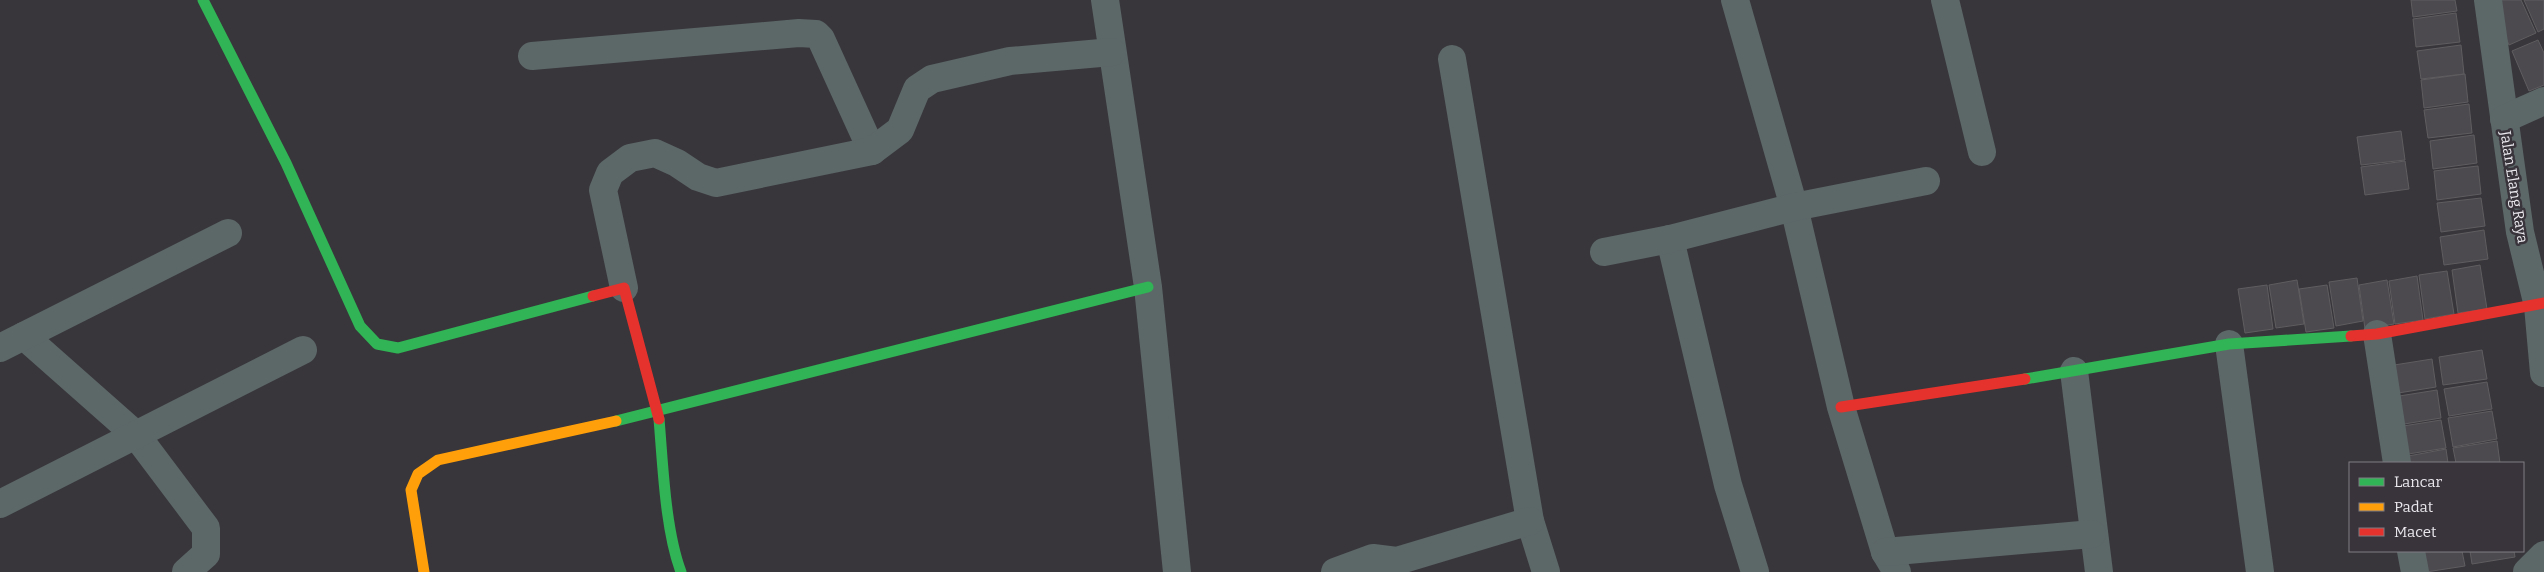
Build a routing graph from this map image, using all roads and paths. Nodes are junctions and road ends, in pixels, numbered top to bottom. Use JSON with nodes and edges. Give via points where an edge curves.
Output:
{"nodes":[{"id":1,"x":203,"y":0,"type":"edge"},
{"id":2,"x":1105,"y":0,"type":"edge"},
{"id":3,"x":1735,"y":0,"type":"edge"},
{"id":4,"x":1945,"y":0,"type":"edge"},
{"id":5,"x":2488,"y":0,"type":"edge"},
{"id":6,"x":1112,"y":52,"type":"junction"},
{"id":7,"x":532,"y":56,"type":"dead end"},
{"id":8,"x":1452,"y":59,"type":"dead end"},
{"id":9,"x":2544,"y":101,"type":"edge"},
{"id":10,"x":2504,"y":119,"type":"junction"},
{"id":11,"x":872,"y":151,"type":"junction"},
{"id":12,"x":1982,"y":152,"type":"dead end"},
{"id":13,"x":1926,"y":181,"type":"dead end"},
{"id":14,"x":1794,"y":206,"type":"junction"},
{"id":15,"x":228,"y":233,"type":"dead end"},
{"id":16,"x":1670,"y":239,"type":"junction"},
{"id":17,"x":1604,"y":252,"type":"dead end"},
{"id":18,"x":1148,"y":287,"type":"junction"},
{"id":19,"x":624,"y":288,"type":"junction"},
{"id":20,"x":2541,"y":304,"type":"edge"},
{"id":21,"x":2377,"y":334,"type":"junction"},
{"id":22,"x":24,"y":336,"type":"junction"},
{"id":23,"x":2229,"y":344,"type":"junction"},
{"id":24,"x":0,"y":348,"type":"edge"},
{"id":25,"x":303,"y":350,"type":"dead end"},
{"id":26,"x":2074,"y":371,"type":"junction"},
{"id":27,"x":2544,"y":373,"type":"edge"},
{"id":28,"x":1841,"y":407,"type":"junction"},
{"id":29,"x":658,"y":412,"type":"junction"},
{"id":30,"x":136,"y":435,"type":"junction"},
{"id":31,"x":2398,"y":462,"type":"edge"},
{"id":32,"x":0,"y":504,"type":"edge"},
{"id":33,"x":1530,"y":521,"type":"junction"},
{"id":34,"x":2092,"y":534,"type":"junction"},
{"id":35,"x":2411,"y":552,"type":"edge"},
{"id":36,"x":2544,"y":555,"type":"edge"},
{"id":37,"x":1891,"y":562,"type":"edge"},
{"id":38,"x":186,"y":572,"type":"edge"},
{"id":39,"x":424,"y":572,"type":"edge"},
{"id":40,"x":681,"y":572,"type":"edge"},
{"id":41,"x":1177,"y":572,"type":"edge"},
{"id":42,"x":1335,"y":572,"type":"edge"},
{"id":43,"x":1546,"y":572,"type":"edge"},
{"id":44,"x":1754,"y":572,"type":"edge"},
{"id":45,"x":2099,"y":572,"type":"edge"},
{"id":46,"x":2260,"y":572,"type":"edge"},
{"id":47,"x":2415,"y":572,"type":"edge"},
{"id":48,"x":2527,"y":572,"type":"edge"}],
"edges":[{"from":1,"to":19,"type":"street","via":[[286,163],[360,326],[377,344],[398,348]]},
{"from":2,"to":6,"type":"street"},
{"from":3,"to":14,"type":"street"},
{"from":4,"to":12,"type":"street"},
{"from":5,"to":10,"type":"street","name":"Jalan Elang Raya"},
{"from":6,"to":11,"type":"street","via":[[1010,61],[932,79],[917,89],[900,130]]},
{"from":6,"to":18,"type":"street"},
{"from":7,"to":11,"type":"street","via":[[813,34],[821,39]]},
{"from":8,"to":33,"type":"street"},
{"from":9,"to":10,"type":"street"},
{"from":10,"to":20,"type":"street","name":"Jalan Elang Raya","via":[[2520,232]]},
{"from":11,"to":19,"type":"street","via":[[716,183],[654,153],[630,158],[610,173],[603,190]]},
{"from":13,"to":14,"type":"street"},
{"from":14,"to":16,"type":"street"},
{"from":14,"to":28,"type":"street"},
{"from":15,"to":22,"type":"street"},
{"from":16,"to":17,"type":"street"},
{"from":16,"to":44,"type":"street","via":[[1728,485]]},
{"from":18,"to":29,"type":"street"},
{"from":18,"to":41,"type":"street"},
{"from":19,"to":29,"type":"street"},
{"from":20,"to":21,"type":"street"},
{"from":20,"to":27,"type":"street","name":"Jalan Elang Raya"},
{"from":21,"to":23,"type":"street"},
{"from":21,"to":31,"type":"street"},
{"from":22,"to":24,"type":"street"},
{"from":22,"to":30,"type":"street"},
{"from":23,"to":26,"type":"street"},
{"from":23,"to":46,"type":"street"},
{"from":25,"to":30,"type":"street"},
{"from":26,"to":28,"type":"street"},
{"from":26,"to":34,"type":"street"},
{"from":28,"to":37,"type":"street"},
{"from":29,"to":39,"type":"street","via":[[438,460],[418,474],[411,490]]},
{"from":29,"to":40,"type":"street","via":[[666,493]]},
{"from":30,"to":32,"type":"street"},
{"from":30,"to":38,"type":"street","via":[[206,528],[206,554]]},
{"from":33,"to":42,"type":"street","via":[[1397,561],[1373,558]]},
{"from":33,"to":43,"type":"street"},
{"from":34,"to":37,"type":"street"},
{"from":34,"to":45,"type":"street"},
{"from":35,"to":47,"type":"street"},
{"from":36,"to":48,"type":"street"}]}
